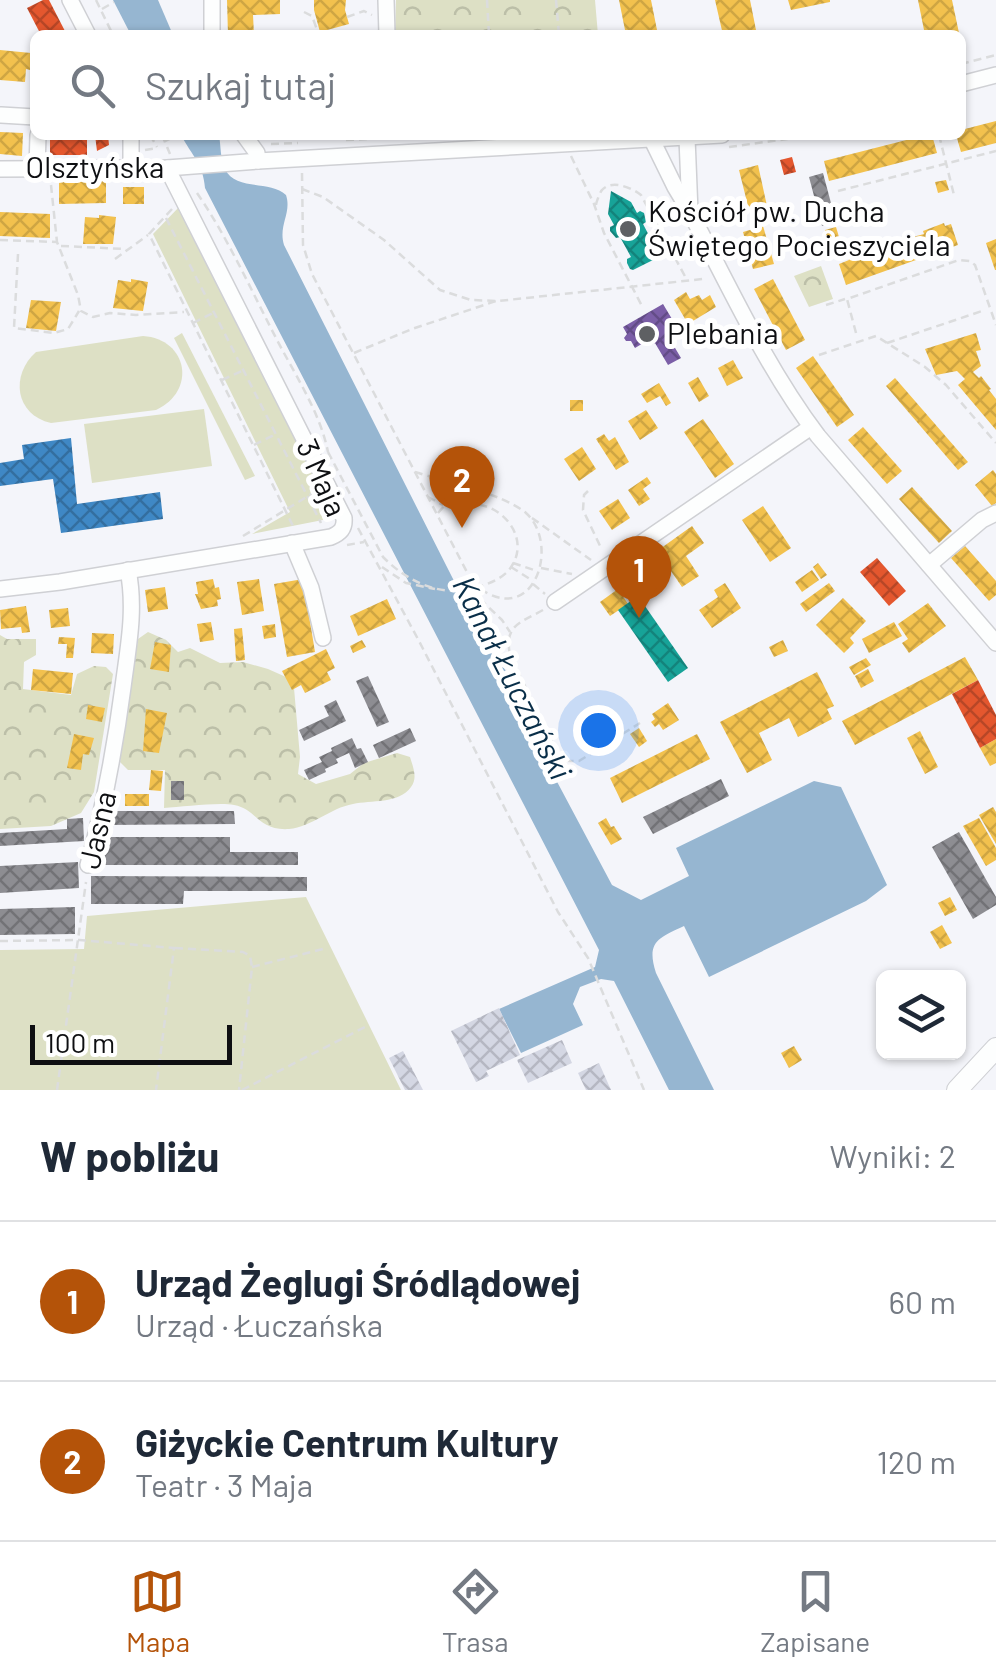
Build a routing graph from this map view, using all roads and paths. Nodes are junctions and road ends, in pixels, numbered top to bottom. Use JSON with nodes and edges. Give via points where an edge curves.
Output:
{"nodes":[{"id":1,"x":70,"y":0,"type":"edge"},
{"id":2,"x":96,"y":0,"type":"edge"},
{"id":3,"x":212,"y":0,"type":"edge"},
{"id":4,"x":386,"y":0,"type":"edge"},
{"id":5,"x":487,"y":0,"type":"edge"},
{"id":6,"x":556,"y":0,"type":"edge"},
{"id":7,"x":114,"y":2,"type":"edge"},
{"id":8,"x":100,"y":10,"type":"junction"},
{"id":9,"x":304,"y":12,"type":"dead end"},
{"id":10,"x":347,"y":17,"type":"dead end"},
{"id":11,"x":387,"y":29,"type":"edge"},
{"id":12,"x":85,"y":30,"type":"edge"},
{"id":13,"x":110,"y":30,"type":"edge"},
{"id":14,"x":212,"y":30,"type":"edge"},
{"id":15,"x":316,"y":30,"type":"edge"},
{"id":16,"x":489,"y":30,"type":"edge"},
{"id":17,"x":559,"y":30,"type":"edge"},
{"id":18,"x":996,"y":56,"type":"edge"},
{"id":19,"x":966,"y":63,"type":"edge"},
{"id":20,"x":996,"y":75,"type":"edge"},
{"id":21,"x":966,"y":83,"type":"edge"},
{"id":22,"x":1,"y":115,"type":"edge"},
{"id":23,"x":30,"y":117,"type":"edge"},
{"id":24,"x":39,"y":140,"type":"edge"},
{"id":25,"x":132,"y":140,"type":"edge"},
{"id":26,"x":154,"y":140,"type":"edge"},
{"id":27,"x":248,"y":140,"type":"edge"},
{"id":28,"x":652,"y":140,"type":"joint"},
{"id":29,"x":687,"y":140,"type":"edge"},
{"id":30,"x":747,"y":140,"type":"edge"},
{"id":31,"x":940,"y":140,"type":"edge"},
{"id":32,"x":720,"y":142,"type":"edge"},
{"id":33,"x":570,"y":144,"type":"junction"},
{"id":34,"x":391,"y":146,"type":"edge"},
{"id":35,"x":157,"y":148,"type":"dead end"},
{"id":36,"x":996,"y":151,"type":"edge"},
{"id":37,"x":251,"y":161,"type":"junction"},
{"id":38,"x":946,"y":163,"type":"junction"},
{"id":39,"x":0,"y":168,"type":"edge"},
{"id":40,"x":168,"y":168,"type":"junction"},
{"id":41,"x":131,"y":169,"type":"junction"},
{"id":42,"x":293,"y":170,"type":"dead end"},
{"id":43,"x":44,"y":174,"type":"junction"},
{"id":44,"x":302,"y":189,"type":"junction"},
{"id":45,"x":838,"y":191,"type":"dead end"},
{"id":46,"x":198,"y":193,"type":"dead end"},
{"id":47,"x":954,"y":195,"type":"dead end"},
{"id":48,"x":178,"y":202,"type":"dead end"},
{"id":49,"x":595,"y":207,"type":"junction"},
{"id":50,"x":690,"y":212,"type":"junction"},
{"id":51,"x":166,"y":217,"type":"junction"},
{"id":52,"x":149,"y":234,"type":"junction"},
{"id":53,"x":0,"y":240,"type":"edge"},
{"id":54,"x":58,"y":244,"type":"junction"},
{"id":55,"x":126,"y":249,"type":"junction"},
{"id":56,"x":18,"y":254,"type":"dead end"},
{"id":57,"x":116,"y":259,"type":"dead end"},
{"id":58,"x":703,"y":280,"type":"dead end"},
{"id":59,"x":688,"y":281,"type":"junction"},
{"id":60,"x":634,"y":287,"type":"junction"},
{"id":61,"x":847,"y":299,"type":"junction"},
{"id":62,"x":498,"y":301,"type":"junction"},
{"id":63,"x":826,"y":305,"type":"dead end"},
{"id":64,"x":642,"y":306,"type":"dead end"},
{"id":65,"x":80,"y":310,"type":"junction"},
{"id":66,"x":985,"y":310,"type":"dead end"},
{"id":67,"x":187,"y":312,"type":"junction"},
{"id":68,"x":214,"y":312,"type":"junction"},
{"id":69,"x":192,"y":323,"type":"junction"},
{"id":70,"x":996,"y":324,"type":"edge"},
{"id":71,"x":856,"y":333,"type":"dead end"},
{"id":72,"x":887,"y":343,"type":"junction"},
{"id":73,"x":354,"y":353,"type":"junction"},
{"id":74,"x":819,"y":355,"type":"dead end"},
{"id":75,"x":243,"y":370,"type":"junction"},
{"id":76,"x":221,"y":381,"type":"junction"},
{"id":77,"x":811,"y":427,"type":"junction"},
{"id":78,"x":275,"y":434,"type":"junction"},
{"id":79,"x":996,"y":444,"type":"edge"},
{"id":80,"x":253,"y":445,"type":"junction"},
{"id":81,"x":415,"y":472,"type":"junction"},
{"id":82,"x":327,"y":484,"type":"junction"},
{"id":83,"x":588,"y":491,"type":"dead end"},
{"id":84,"x":480,"y":493,"type":"junction"},
{"id":85,"x":427,"y":496,"type":"junction"},
{"id":86,"x":308,"y":498,"type":"junction"},
{"id":87,"x":445,"y":505,"type":"junction"},
{"id":88,"x":286,"y":511,"type":"junction"},
{"id":89,"x":996,"y":513,"type":"edge"},
{"id":90,"x":436,"y":514,"type":"junction"},
{"id":91,"x":530,"y":518,"type":"junction"},
{"id":92,"x":321,"y":524,"type":"dead end"},
{"id":93,"x":293,"y":536,"type":"junction"},
{"id":94,"x":237,"y":540,"type":"dead end"},
{"id":95,"x":365,"y":542,"type":"dead end"},
{"id":96,"x":376,"y":563,"type":"junction"},
{"id":97,"x":512,"y":565,"type":"junction"},
{"id":98,"x":929,"y":565,"type":"junction"},
{"id":99,"x":128,"y":570,"type":"junction"},
{"id":100,"x":539,"y":570,"type":"junction"},
{"id":101,"x":602,"y":570,"type":"junction"},
{"id":102,"x":471,"y":580,"type":"junction"},
{"id":103,"x":534,"y":582,"type":"junction"},
{"id":104,"x":0,"y":589,"type":"edge"},
{"id":105,"x":435,"y":589,"type":"junction"},
{"id":106,"x":555,"y":602,"type":"joint"},
{"id":107,"x":510,"y":632,"type":"junction"},
{"id":108,"x":323,"y":638,"type":"dead end"},
{"id":109,"x":996,"y":643,"type":"edge"},
{"id":110,"x":640,"y":722,"type":"dead end"},
{"id":111,"x":88,"y":866,"type":"joint"},
{"id":112,"x":80,"y":940,"type":"junction"},
{"id":113,"x":0,"y":942,"type":"edge"},
{"id":114,"x":174,"y":948,"type":"junction"},
{"id":115,"x":328,"y":948,"type":"dead end"},
{"id":116,"x":252,"y":967,"type":"junction"},
{"id":117,"x":365,"y":1027,"type":"dead end"},
{"id":118,"x":996,"y":1048,"type":"edge"},
{"id":119,"x":57,"y":1090,"type":"edge"},
{"id":120,"x":156,"y":1090,"type":"edge"},
{"id":121,"x":240,"y":1090,"type":"edge"},
{"id":122,"x":644,"y":1090,"type":"edge"},
{"id":123,"x":957,"y":1090,"type":"edge"}],
"edges":[{"from":1,"to":12,"type":"street"},
{"from":2,"to":8,"type":"path"},
{"from":3,"to":14,"type":"street"},
{"from":4,"to":11,"type":"street"},
{"from":5,"to":16,"type":"path"},
{"from":6,"to":17,"type":"path"},
{"from":7,"to":8,"type":"path"},
{"from":8,"to":13,"type":"path"},
{"from":9,"to":15,"type":"path"},
{"from":10,"to":11,"type":"path","via":[[364,11]]},
{"from":18,"to":19,"type":"path"},
{"from":20,"to":21,"type":"street"},
{"from":22,"to":23,"type":"street"},
{"from":24,"to":43,"type":"street"},
{"from":25,"to":41,"type":"street"},
{"from":26,"to":35,"type":"path"},
{"from":27,"to":37,"type":"street","via":[[257,153]]},
{"from":28,"to":33,"type":"street","name":"Olsztyńska"},
{"from":28,"to":50,"type":"street"},
{"from":29,"to":50,"type":"street"},
{"from":30,"to":32,"type":"path"},
{"from":31,"to":38,"type":"path"},
{"from":33,"to":34,"type":"street","name":"Olsztyńska"},
{"from":33,"to":49,"type":"path"},
{"from":34,"to":37,"type":"street","name":"Olsztyńska"},
{"from":36,"to":38,"type":"path"},
{"from":37,"to":40,"type":"street","name":"Olsztyńska"},
{"from":38,"to":45,"type":"path"},
{"from":38,"to":47,"type":"path"},
{"from":39,"to":43,"type":"street","name":"Olsztyńska"},
{"from":40,"to":41,"type":"street","name":"Olsztyńska"},
{"from":40,"to":82,"type":"street","name":"3 Maja"},
{"from":41,"to":43,"type":"street","name":"Olsztyńska"},
{"from":42,"to":44,"type":"path","via":[[302,172]]},
{"from":43,"to":54,"type":"path"},
{"from":44,"to":62,"type":"path","via":[[384,240],[440,290]]},
{"from":44,"to":73,"type":"path","via":[[306,256]]},
{"from":46,"to":105,"type":"path","bridge":true,"via":[[383,556]]},
{"from":48,"to":51,"type":"path"},
{"from":49,"to":59,"type":"path","via":[[607,186],[641,195]]},
{"from":49,"to":60,"type":"path"},
{"from":50,"to":77,"type":"street","via":[[772,369]]},
{"from":51,"to":52,"type":"path"},
{"from":51,"to":68,"type":"path"},
{"from":52,"to":55,"type":"path"},
{"from":52,"to":67,"type":"path"},
{"from":53,"to":54,"type":"path"},
{"from":54,"to":55,"type":"path"},
{"from":54,"to":65,"type":"path"},
{"from":55,"to":57,"type":"path"},
{"from":56,"to":65,"type":"path","via":[[14,328],[54,333],[68,329]]},
{"from":58,"to":59,"type":"path"},
{"from":59,"to":60,"type":"path"},
{"from":60,"to":62,"type":"path"},
{"from":60,"to":64,"type":"path"},
{"from":61,"to":63,"type":"path"},
{"from":61,"to":70,"type":"path","via":[[964,260],[975,265]]},
{"from":61,"to":71,"type":"path"},
{"from":62,"to":73,"type":"path"},
{"from":65,"to":67,"type":"path","via":[[93,317]]},
{"from":66,"to":72,"type":"path"},
{"from":67,"to":69,"type":"path"},
{"from":68,"to":69,"type":"path"},
{"from":68,"to":75,"type":"path"},
{"from":69,"to":76,"type":"path"},
{"from":72,"to":74,"type":"path","via":[[876,336]]},
{"from":72,"to":79,"type":"path","via":[[946,385]]},
{"from":73,"to":81,"type":"path"},
{"from":75,"to":76,"type":"path"},
{"from":75,"to":78,"type":"path"},
{"from":76,"to":80,"type":"path"},
{"from":77,"to":98,"type":"street"},
{"from":77,"to":101,"type":"street"},
{"from":78,"to":80,"type":"path"},
{"from":78,"to":86,"type":"path"},
{"from":80,"to":88,"type":"path"},
{"from":81,"to":84,"type":"path"},
{"from":81,"to":85,"type":"path"},
{"from":82,"to":86,"type":"path"},
{"from":82,"to":93,"type":"street","name":"3 Maja","via":[[343,529],[331,537]]},
{"from":83,"to":101,"type":"path","via":[[584,510]]},
{"from":84,"to":87,"type":"path"},
{"from":84,"to":91,"type":"path"},
{"from":85,"to":87,"type":"path"},
{"from":85,"to":90,"type":"path"},
{"from":86,"to":88,"type":"path"},
{"from":86,"to":92,"type":"path"},
{"from":87,"to":90,"type":"path"},
{"from":87,"to":97,"type":"path","bridge":true,"via":[[492,507],[510,523],[517,546]]},
{"from":88,"to":93,"type":"path"},
{"from":88,"to":94,"type":"path"},
{"from":89,"to":98,"type":"street"},
{"from":90,"to":102,"type":"path"},
{"from":91,"to":100,"type":"path","via":[[541,549]]},
{"from":91,"to":101,"type":"path"},
{"from":93,"to":99,"type":"street","name":"3 Maja"},
{"from":93,"to":108,"type":"street"},
{"from":95,"to":96,"type":"path"},
{"from":96,"to":105,"type":"path","bridge":true,"via":[[406,583]]},
{"from":96,"to":122,"type":"path","via":[[588,958]]},
{"from":97,"to":100,"type":"path"},
{"from":97,"to":103,"type":"path"},
{"from":97,"to":105,"type":"path","bridge":true,"via":[[474,588]]},
{"from":98,"to":109,"type":"street"},
{"from":99,"to":104,"type":"street","name":"3 Maja"},
{"from":99,"to":111,"type":"street","name":"Jasna","via":[[130,636],[106,799]]},
{"from":100,"to":101,"type":"path"},
{"from":100,"to":103,"type":"path"},
{"from":101,"to":106,"type":"street"},
{"from":102,"to":103,"type":"path","via":[[505,599]]},
{"from":102,"to":107,"type":"path"},
{"from":106,"to":107,"type":"path"},
{"from":107,"to":110,"type":"path","via":[[510,655],[563,757],[587,757]]},
{"from":111,"to":112,"type":"path","name":"Jasna"},
{"from":112,"to":113,"type":"path"},
{"from":112,"to":114,"type":"path"},
{"from":112,"to":119,"type":"path","name":"Jasna"},
{"from":114,"to":116,"type":"path","via":[[243,952]]},
{"from":114,"to":120,"type":"path"},
{"from":115,"to":116,"type":"path"},
{"from":116,"to":121,"type":"path"},
{"from":117,"to":121,"type":"path"},
{"from":118,"to":123,"type":"main road"}]}
